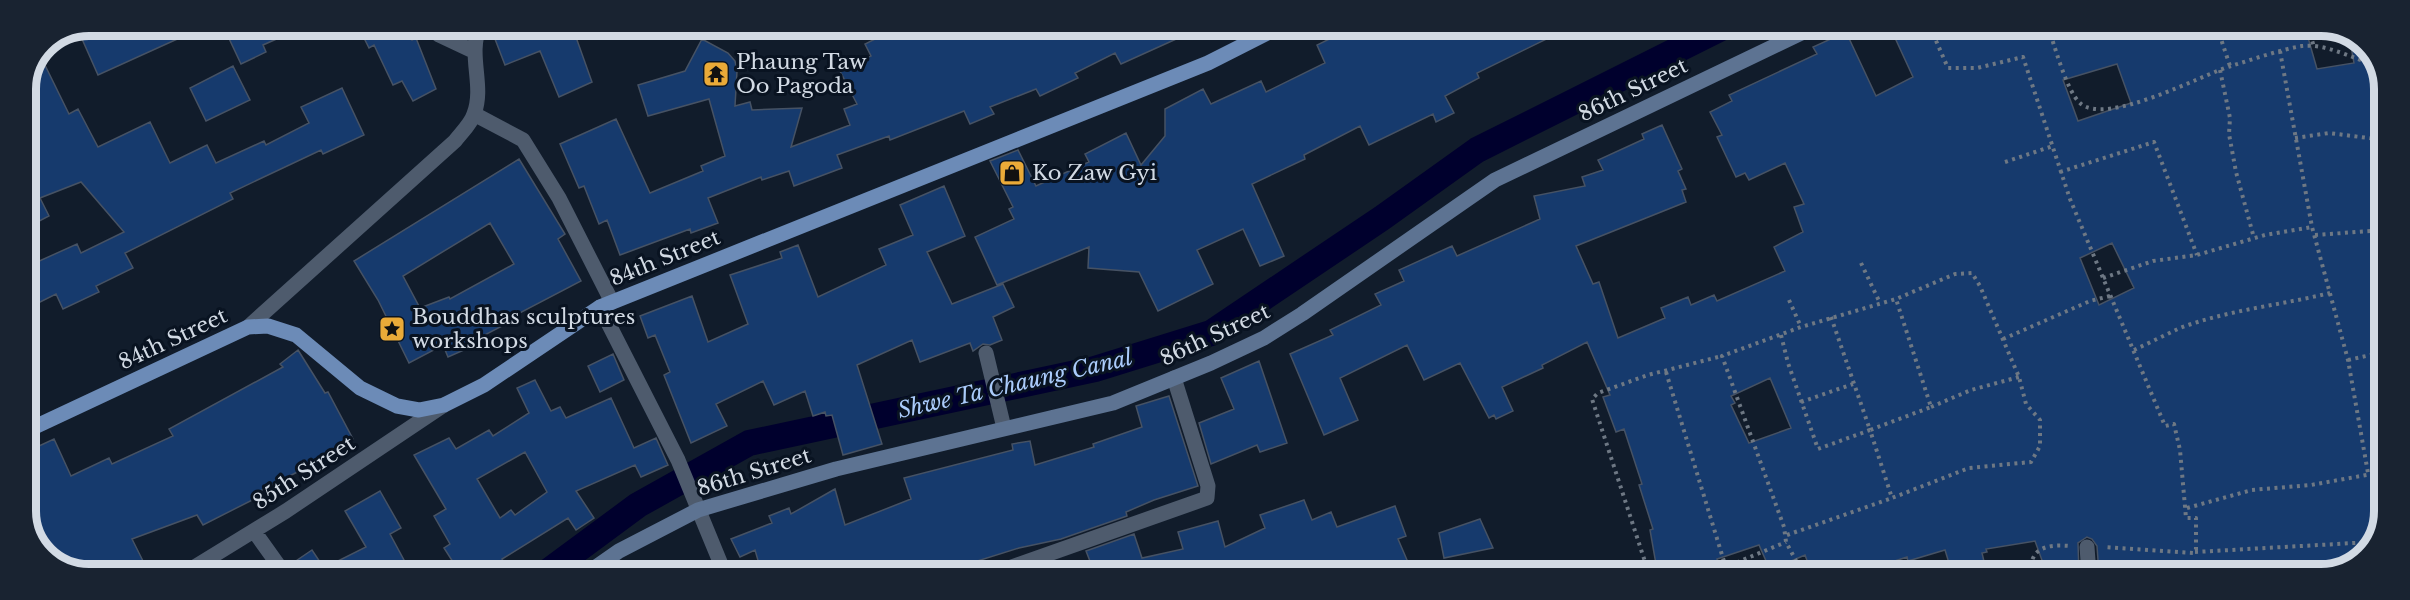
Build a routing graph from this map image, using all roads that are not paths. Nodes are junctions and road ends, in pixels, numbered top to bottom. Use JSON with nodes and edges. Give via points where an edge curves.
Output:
{"nodes":[{"id":1,"x":441,"y":36,"type":"edge"},
{"id":2,"x":476,"y":36,"type":"edge"},
{"id":3,"x":1261,"y":36,"type":"edge"},
{"id":4,"x":1797,"y":36,"type":"edge"},
{"id":5,"x":473,"y":51,"type":"junction"},
{"id":6,"x":474,"y":114,"type":"junction"},
{"id":7,"x":606,"y":305,"type":"junction"},
{"id":8,"x":248,"y":327,"type":"junction"},
{"id":9,"x":986,"y":353,"type":"dead end"},
{"id":10,"x":1174,"y":378,"type":"junction"},
{"id":11,"x":444,"y":405,"type":"junction"},
{"id":12,"x":36,"y":426,"type":"edge"},
{"id":13,"x":1004,"y":428,"type":"junction"},
{"id":14,"x":698,"y":510,"type":"junction"},
{"id":15,"x":254,"y":531,"type":"junction"},
{"id":16,"x":2087,"y":547,"type":"road end"},
{"id":17,"x":200,"y":564,"type":"edge"},
{"id":18,"x":278,"y":564,"type":"edge"},
{"id":19,"x":600,"y":564,"type":"edge"},
{"id":20,"x":721,"y":564,"type":"edge"},
{"id":21,"x":1020,"y":564,"type":"edge"},
{"id":22,"x":2088,"y":564,"type":"edge"}],
"edges":[{"from":1,"to":5,"type":"street"},
{"from":2,"to":5,"type":"street"},
{"from":3,"to":7,"type":"main road","name":"84th Street","via":[[1208,63]]},
{"from":4,"to":10,"type":"main road","name":"86th Street","via":[[1495,180],[1274,332]]},
{"from":5,"to":6,"type":"street","via":[[477,87]]},
{"from":6,"to":7,"type":"street","via":[[523,140],[559,198]]},
{"from":6,"to":8,"type":"street","via":[[455,141]]},
{"from":7,"to":11,"type":"main road","name":"84th Street","via":[[484,385]]},
{"from":7,"to":14,"type":"street"},
{"from":8,"to":11,"type":"main road","name":"84th Street","via":[[268,326],[296,335],[360,387],[397,406],[419,410]]},
{"from":8,"to":12,"type":"main road","name":"84th Street"},
{"from":9,"to":13,"type":"street"},
{"from":10,"to":13,"type":"main road","name":"86th Street","via":[[1113,403]]},
{"from":10,"to":21,"type":"street","via":[[1209,486],[1207,498]]},
{"from":11,"to":15,"type":"street","name":"85th Street"},
{"from":13,"to":14,"type":"main road","name":"86th Street","via":[[836,469]]},
{"from":14,"to":19,"type":"main road","name":"86th Street"},
{"from":14,"to":20,"type":"street"},
{"from":15,"to":17,"type":"street","name":"85th Street"},
{"from":15,"to":18,"type":"street"},
{"from":16,"to":22,"type":"street"}]}
